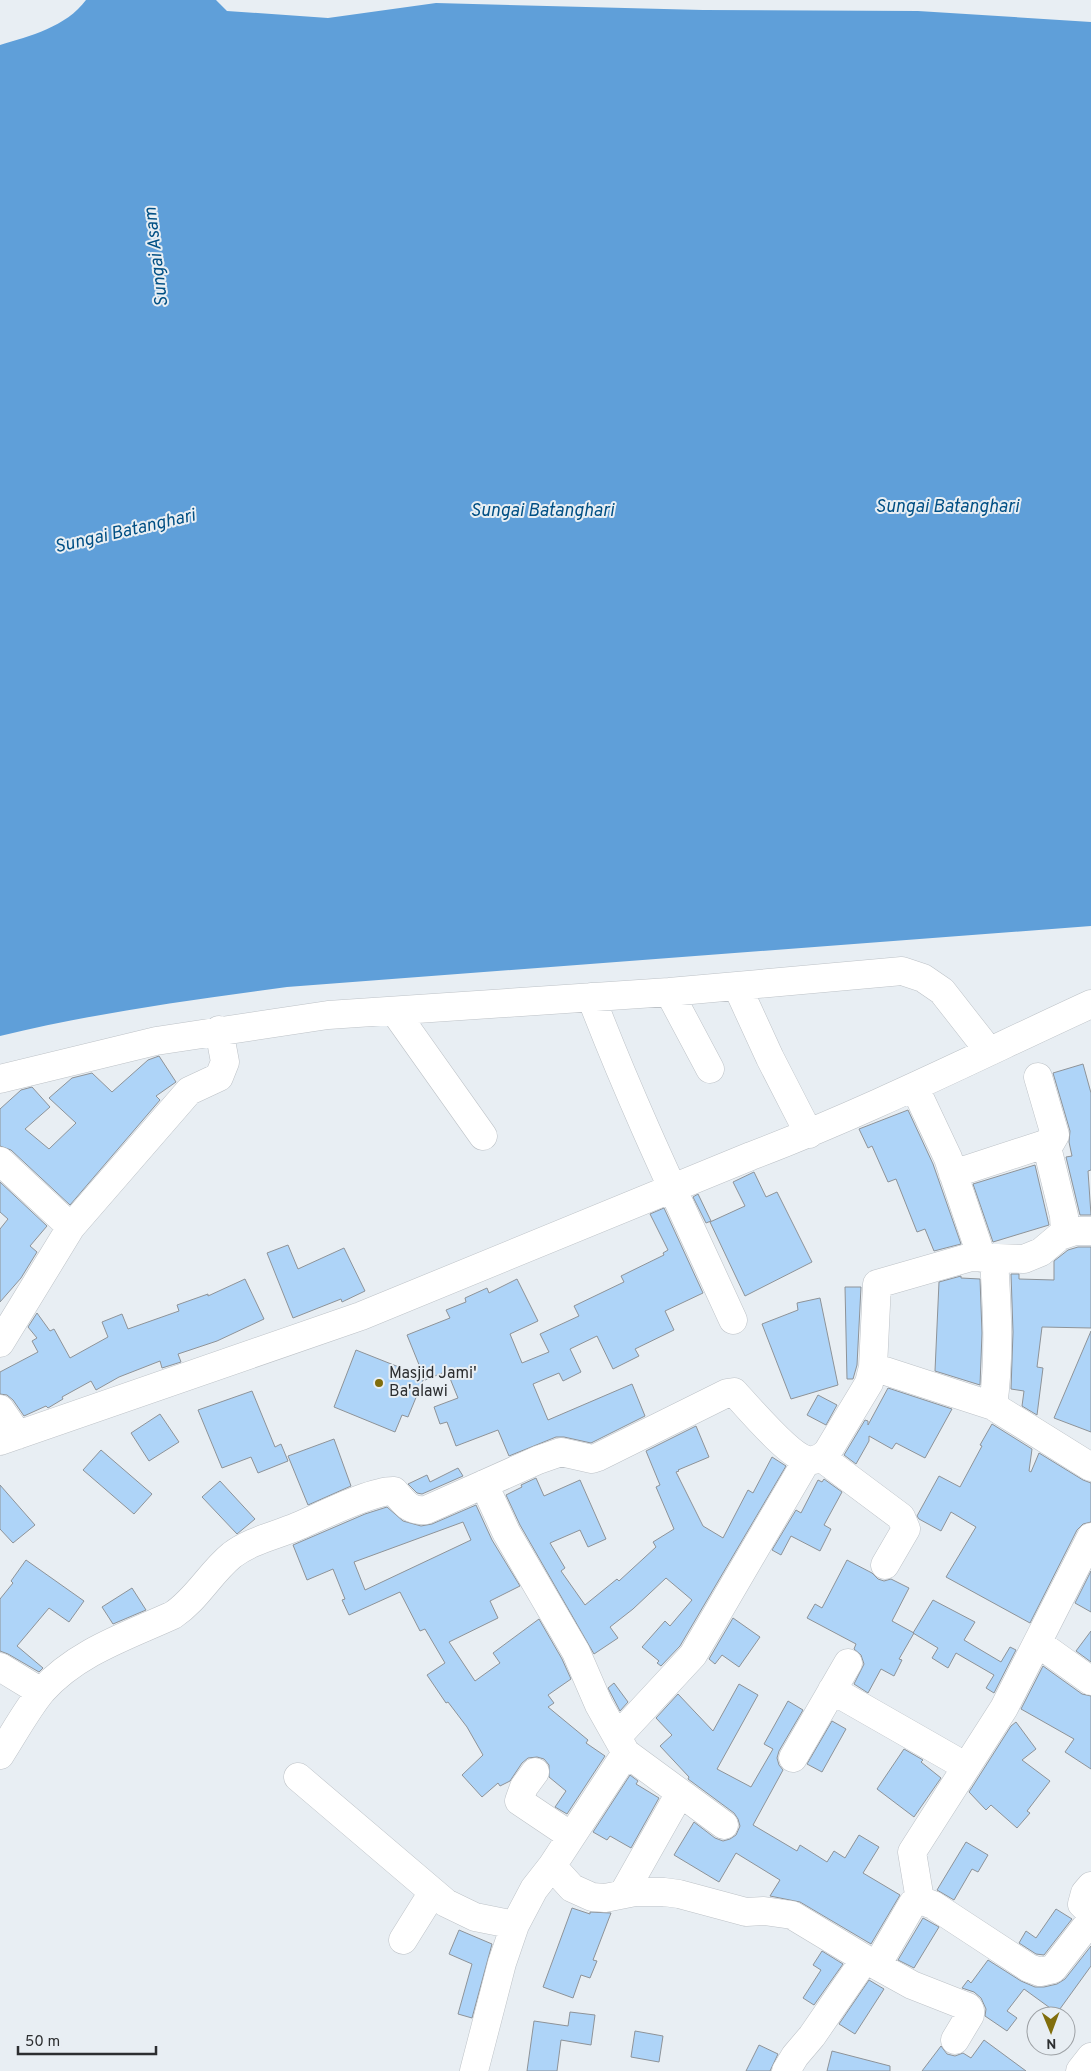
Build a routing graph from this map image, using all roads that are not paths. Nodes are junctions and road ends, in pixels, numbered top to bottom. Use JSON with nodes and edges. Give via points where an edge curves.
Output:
{"nodes":[{"id":1,"x":738,"y":986,"type":"junction"},
{"id":2,"x":669,"y":992,"type":"junction"},
{"id":3,"x":591,"y":997,"type":"junction"},
{"id":4,"x":1091,"y":1004,"type":"edge"},
{"id":5,"x":395,"y":1012,"type":"junction"},
{"id":6,"x":219,"y":1030,"type":"junction"},
{"id":7,"x":989,"y":1051,"type":"junction"},
{"id":8,"x":710,"y":1069,"type":"dead end"},
{"id":9,"x":1038,"y":1077,"type":"dead end"},
{"id":10,"x":0,"y":1079,"type":"edge"},
{"id":11,"x":915,"y":1088,"type":"junction"},
{"id":12,"x":809,"y":1134,"type":"junction"},
{"id":13,"x":483,"y":1136,"type":"dead end"},
{"id":14,"x":1046,"y":1143,"type":"junction"},
{"id":15,"x":0,"y":1161,"type":"edge"},
{"id":16,"x":953,"y":1174,"type":"junction"},
{"id":17,"x":672,"y":1189,"type":"junction"},
{"id":18,"x":72,"y":1227,"type":"junction"},
{"id":19,"x":1078,"y":1232,"type":"edge"},
{"id":20,"x":988,"y":1258,"type":"junction"},
{"id":21,"x":734,"y":1320,"type":"dead end"},
{"id":22,"x":0,"y":1343,"type":"edge"},
{"id":23,"x":873,"y":1367,"type":"junction"},
{"id":24,"x":993,"y":1406,"type":"junction"},
{"id":25,"x":0,"y":1409,"type":"edge"},
{"id":26,"x":9,"y":1438,"type":"edge"},
{"id":27,"x":814,"y":1459,"type":"junction"},
{"id":28,"x":1091,"y":1467,"type":"edge"},
{"id":29,"x":484,"y":1484,"type":"junction"},
{"id":30,"x":1089,"y":1546,"type":"edge"},
{"id":31,"x":885,"y":1565,"type":"dead end"},
{"id":32,"x":1038,"y":1643,"type":"junction"},
{"id":33,"x":848,"y":1663,"type":"dead end"},
{"id":34,"x":0,"y":1667,"type":"edge"},
{"id":35,"x":1091,"y":1681,"type":"edge"},
{"id":36,"x":832,"y":1690,"type":"junction"},
{"id":37,"x":42,"y":1692,"type":"junction"},
{"id":38,"x":621,"y":1745,"type":"junction"},
{"id":39,"x":0,"y":1755,"type":"edge"},
{"id":40,"x":793,"y":1758,"type":"dead end"},
{"id":41,"x":966,"y":1766,"type":"junction"},
{"id":42,"x":535,"y":1772,"type":"dead end"},
{"id":43,"x":298,"y":1778,"type":"dead end"},
{"id":44,"x":680,"y":1793,"type":"junction"},
{"id":45,"x":724,"y":1825,"type":"dead end"},
{"id":46,"x":571,"y":1836,"type":"junction"},
{"id":47,"x":552,"y":1866,"type":"junction"},
{"id":48,"x":1091,"y":1886,"type":"edge"},
{"id":49,"x":433,"y":1892,"type":"junction"},
{"id":50,"x":623,"y":1894,"type":"junction"},
{"id":51,"x":920,"y":1900,"type":"junction"},
{"id":52,"x":1091,"y":1914,"type":"edge"},
{"id":53,"x":1091,"y":1920,"type":"edge"},
{"id":54,"x":515,"y":1925,"type":"junction"},
{"id":55,"x":403,"y":1940,"type":"dead end"},
{"id":56,"x":871,"y":1962,"type":"junction"},
{"id":57,"x":954,"y":2040,"type":"dead end"},
{"id":58,"x":1091,"y":2057,"type":"edge"},
{"id":59,"x":474,"y":2071,"type":"edge"},
{"id":60,"x":786,"y":2071,"type":"edge"},
{"id":61,"x":1080,"y":2071,"type":"edge"}],
"edges":[{"from":1,"to":2,"type":"street"},
{"from":1,"to":7,"type":"street","via":[[902,971],[922,978],[942,991]]},
{"from":1,"to":12,"type":"street"},
{"from":2,"to":3,"type":"street"},
{"from":2,"to":8,"type":"street"},
{"from":3,"to":5,"type":"street"},
{"from":3,"to":17,"type":"street"},
{"from":4,"to":7,"type":"street"},
{"from":5,"to":6,"type":"street","via":[[328,1015]]},
{"from":5,"to":13,"type":"street"},
{"from":6,"to":10,"type":"street","via":[[156,1041]]},
{"from":6,"to":18,"type":"street","via":[[225,1062],[219,1077],[190,1090]]},
{"from":7,"to":11,"type":"street"},
{"from":9,"to":14,"type":"street","via":[[1055,1135],[1051,1142]]},
{"from":11,"to":12,"type":"street"},
{"from":11,"to":16,"type":"street"},
{"from":12,"to":17,"type":"street"},
{"from":14,"to":16,"type":"street"},
{"from":14,"to":19,"type":"street","via":[[1064,1216]]},
{"from":15,"to":18,"type":"street"},
{"from":16,"to":20,"type":"street"},
{"from":17,"to":21,"type":"street"},
{"from":17,"to":26,"type":"street","via":[[361,1316]]},
{"from":18,"to":22,"type":"street"},
{"from":19,"to":20,"type":"street","via":[[1052,1242],[1041,1252],[1024,1259]]},
{"from":20,"to":23,"type":"street","via":[[971,1257],[877,1284]]},
{"from":20,"to":24,"type":"street","via":[[998,1349]]},
{"from":23,"to":24,"type":"street"},
{"from":23,"to":27,"type":"street","via":[[869,1383],[828,1451]]},
{"from":24,"to":28,"type":"street"},
{"from":25,"to":26,"type":"street"},
{"from":27,"to":29,"type":"street","via":[[794,1453],[734,1392],[708,1401],[598,1457],[592,1459],[561,1452]]},
{"from":27,"to":31,"type":"street","via":[[901,1517],[906,1529]]},
{"from":27,"to":38,"type":"street","via":[[693,1655]]},
{"from":29,"to":37,"type":"street","via":[[418,1511],[410,1509],[394,1491],[379,1492],[258,1540],[230,1557],[184,1608],[83,1656]]},
{"from":29,"to":38,"type":"street","via":[[506,1532],[576,1652]]},
{"from":30,"to":32,"type":"street"},
{"from":32,"to":35,"type":"street"},
{"from":32,"to":41,"type":"street","via":[[1004,1708]]},
{"from":33,"to":36,"type":"street"},
{"from":34,"to":37,"type":"street"},
{"from":36,"to":40,"type":"street"},
{"from":36,"to":41,"type":"street"},
{"from":37,"to":39,"type":"street"},
{"from":38,"to":44,"type":"street"},
{"from":38,"to":46,"type":"street"},
{"from":41,"to":51,"type":"street","via":[[912,1852]]},
{"from":42,"to":46,"type":"street","via":[[519,1801]]},
{"from":43,"to":49,"type":"street"},
{"from":44,"to":45,"type":"street"},
{"from":44,"to":50,"type":"street"},
{"from":46,"to":47,"type":"street"},
{"from":47,"to":50,"type":"street","via":[[572,1888],[592,1897]]},
{"from":47,"to":54,"type":"street","via":[[534,1889]]},
{"from":48,"to":52,"type":"street","via":[[1082,1904]]},
{"from":49,"to":54,"type":"street","via":[[446,1903],[475,1917]]},
{"from":49,"to":55,"type":"street"},
{"from":50,"to":56,"type":"street","via":[[643,1891],[679,1894],[746,1912],[792,1915]]},
{"from":51,"to":53,"type":"street","via":[[1040,1972],[1052,1969]]},
{"from":51,"to":56,"type":"street","via":[[913,1904]]},
{"from":54,"to":59,"type":"street","via":[[502,1962]]},
{"from":56,"to":57,"type":"street","via":[[912,1985],[968,2007],[970,2015]]},
{"from":56,"to":60,"type":"street"},
{"from":58,"to":61,"type":"street"}]}
